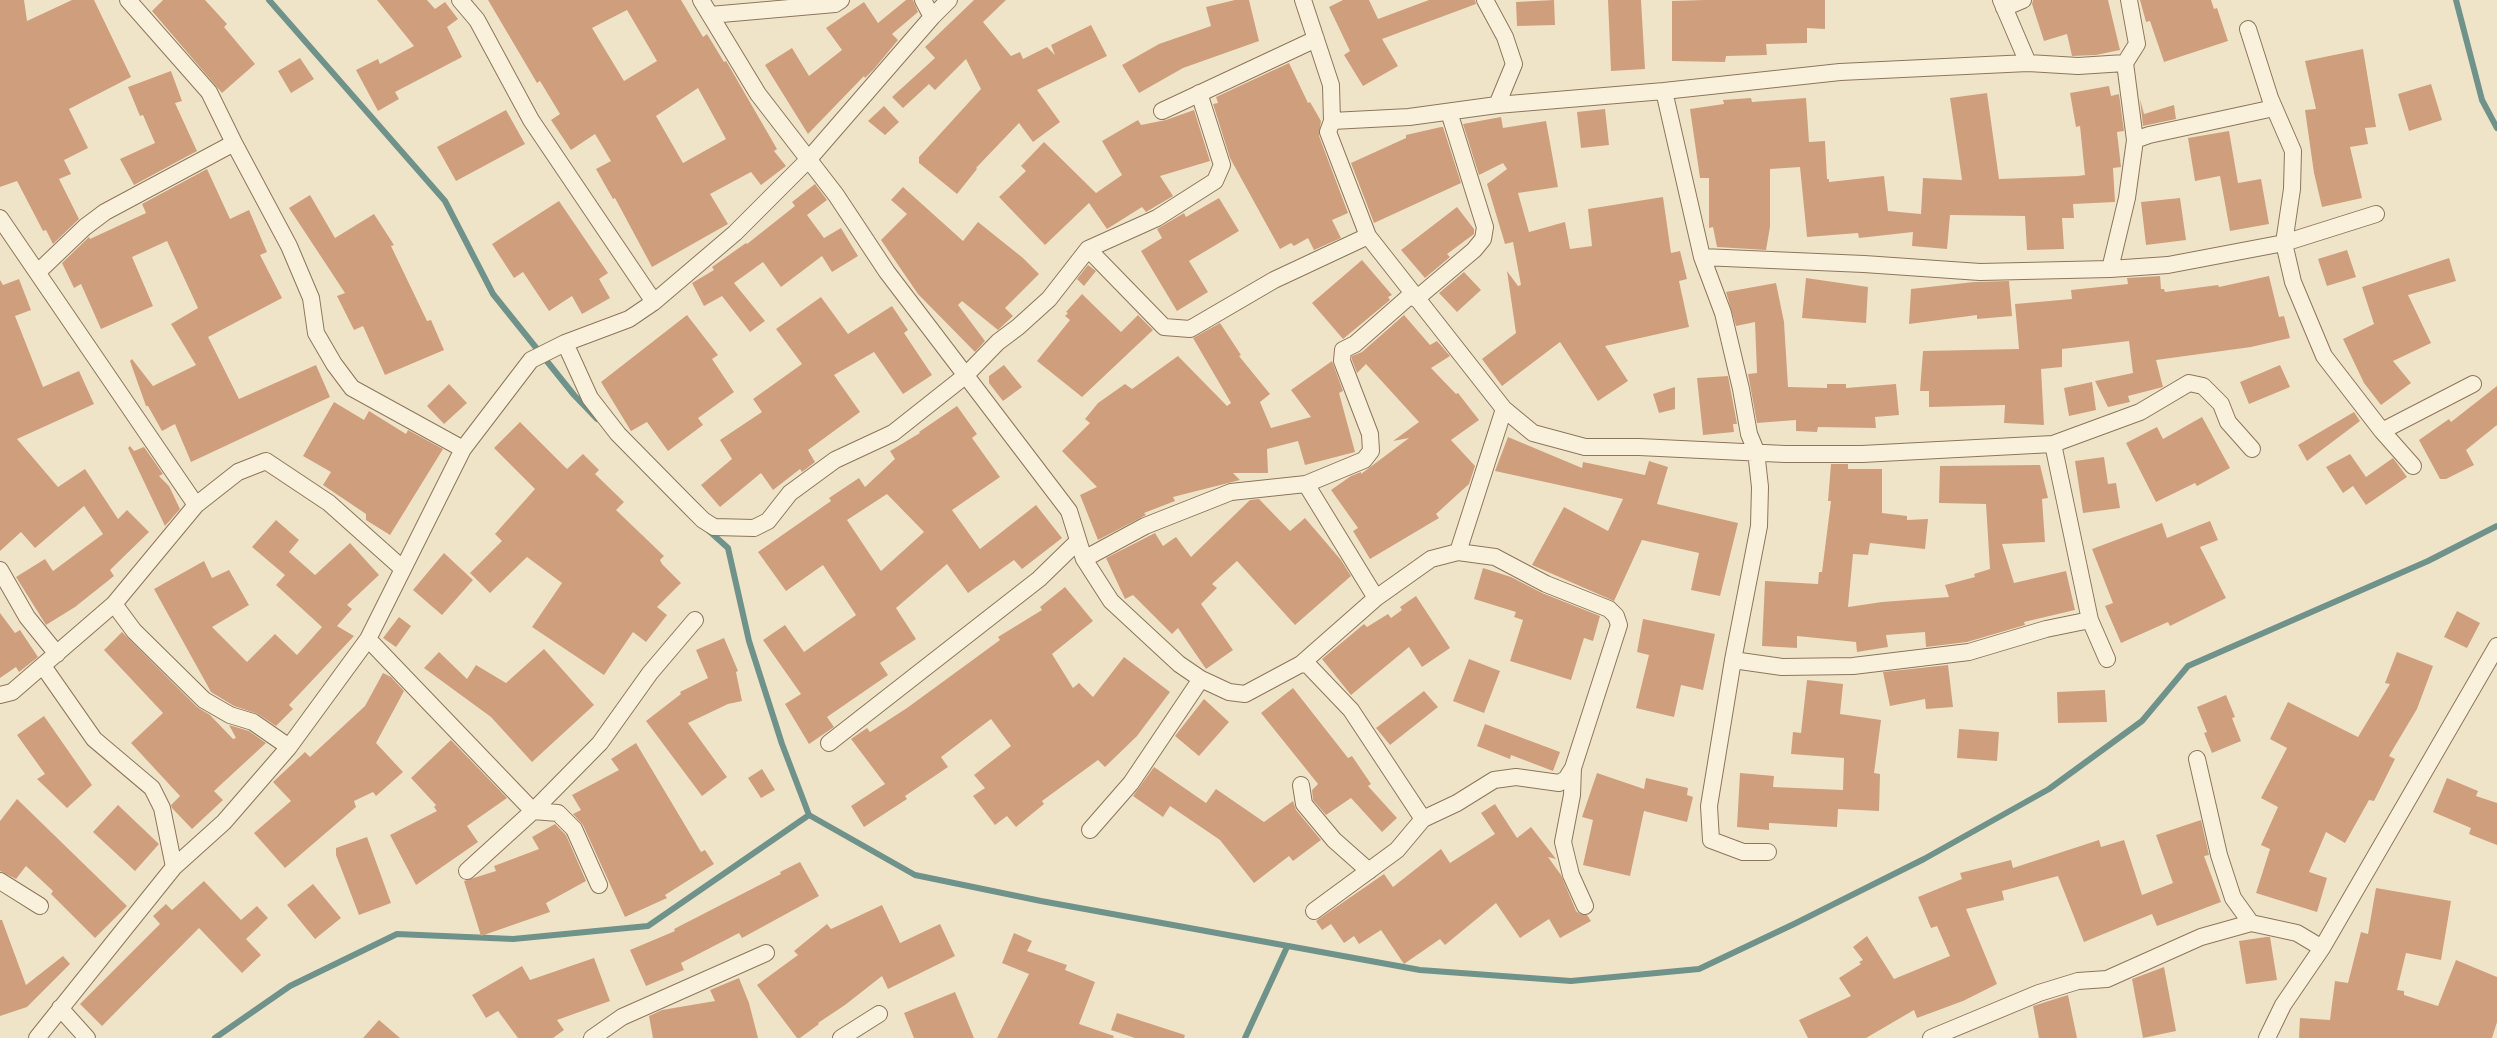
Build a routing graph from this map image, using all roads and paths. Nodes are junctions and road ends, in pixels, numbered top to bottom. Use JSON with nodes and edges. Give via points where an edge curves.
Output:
{"nodes":[{"id":1,"x":128,"y":0,"type":"edge"},
{"id":2,"x":460,"y":0,"type":"edge"},
{"id":3,"x":700,"y":0,"type":"edge"},
{"id":4,"x":841,"y":0,"type":"edge"},
{"id":5,"x":923,"y":0,"type":"edge"},
{"id":6,"x":950,"y":0,"type":"edge"},
{"id":7,"x":1303,"y":0,"type":"edge"},
{"id":8,"x":1485,"y":0,"type":"edge"},
{"id":9,"x":2024,"y":0,"type":"edge"},
{"id":10,"x":2129,"y":0,"type":"edge"},
{"id":11,"x":2003,"y":4,"type":"edge"},
{"id":12,"x":710,"y":15,"type":"junction"},
{"id":13,"x":932,"y":17,"type":"junction"},
{"id":14,"x":2248,"y":29,"type":"dead end"},
{"id":15,"x":1316,"y":39,"type":"junction"},
{"id":16,"x":2125,"y":63,"type":"junction"},
{"id":17,"x":2028,"y":64,"type":"junction"},
{"id":18,"x":1664,"y":92,"type":"junction"},
{"id":19,"x":1199,"y":94,"type":"junction"},
{"id":20,"x":1497,"y":105,"type":"junction"},
{"id":21,"x":2274,"y":108,"type":"junction"},
{"id":22,"x":1162,"y":111,"type":"dead end"},
{"id":23,"x":1450,"y":112,"type":"junction"},
{"id":24,"x":1332,"y":121,"type":"junction"},
{"id":25,"x":2135,"y":140,"type":"junction"},
{"id":26,"x":234,"y":143,"type":"junction"},
{"id":27,"x":808,"y":160,"type":"junction"},
{"id":28,"x":2376,"y":214,"type":"dead end"},
{"id":29,"x":0,"y":218,"type":"edge"},
{"id":30,"x":1368,"y":236,"type":"junction"},
{"id":31,"x":2284,"y":243,"type":"junction"},
{"id":32,"x":1088,"y":249,"type":"junction"},
{"id":33,"x":1702,"y":257,"type":"junction"},
{"id":34,"x":2110,"y":269,"type":"junction"},
{"id":35,"x":38,"y":272,"type":"junction"},
{"id":36,"x":1414,"y":296,"type":"junction"},
{"id":37,"x":654,"y":302,"type":"junction"},
{"id":38,"x":565,"y":343,"type":"junction"},
{"id":39,"x":965,"y":376,"type":"junction"},
{"id":40,"x":2473,"y":384,"type":"dead end"},
{"id":41,"x":1504,"y":409,"type":"junction"},
{"id":42,"x":2382,"y":431,"type":"junction"},
{"id":43,"x":2053,"y":444,"type":"junction"},
{"id":44,"x":463,"y":448,"type":"junction"},
{"id":45,"x":2252,"y":448,"type":"dead end"},
{"id":46,"x":1756,"y":452,"type":"junction"},
{"id":47,"x":2413,"y":466,"type":"dead end"},
{"id":48,"x":1306,"y":484,"type":"junction"},
{"id":49,"x":196,"y":505,"type":"junction"},
{"id":50,"x":1077,"y":542,"type":"junction"},
{"id":51,"x":1458,"y":552,"type":"junction"},
{"id":52,"x":1084,"y":559,"type":"junction"},
{"id":53,"x":403,"y":569,"type":"junction"},
{"id":54,"x":0,"y":570,"type":"edge"},
{"id":55,"x":1376,"y":598,"type":"junction"},
{"id":56,"x":114,"y":604,"type":"junction"},
{"id":57,"x":694,"y":620,"type":"dead end"},
{"id":58,"x":2090,"y":620,"type":"junction"},
{"id":59,"x":368,"y":639,"type":"junction"},
{"id":60,"x":2497,"y":646,"type":"edge"},
{"id":61,"x":57,"y":654,"type":"junction"},
{"id":62,"x":2107,"y":659,"type":"dead end"},
{"id":63,"x":1732,"y":660,"type":"junction"},
{"id":64,"x":1301,"y":664,"type":"junction"},
{"id":65,"x":43,"y":666,"type":"junction"},
{"id":66,"x":1201,"y":679,"type":"junction"},
{"id":67,"x":0,"y":695,"type":"edge"},
{"id":68,"x":829,"y":743,"type":"dead end"},
{"id":69,"x":288,"y":747,"type":"junction"},
{"id":70,"x":2197,"y":759,"type":"dead end"},
{"id":71,"x":1573,"y":768,"type":"junction"},
{"id":72,"x":1301,"y":785,"type":"dead end"},
{"id":73,"x":533,"y":811,"type":"junction"},
{"id":74,"x":1423,"y":819,"type":"junction"},
{"id":75,"x":1090,"y":830,"type":"dead end"},
{"id":76,"x":1768,"y":852,"type":"dead end"},
{"id":77,"x":174,"y":867,"type":"junction"},
{"id":78,"x":467,"y":871,"type":"dead end"},
{"id":79,"x":1369,"y":871,"type":"junction"},
{"id":80,"x":0,"y":881,"type":"edge"},
{"id":81,"x":599,"y":885,"type":"dead end"},
{"id":82,"x":40,"y":906,"type":"dead end"},
{"id":83,"x":1585,"y":906,"type":"dead end"},
{"id":84,"x":1314,"y":911,"type":"dead end"},
{"id":85,"x":2251,"y":923,"type":"junction"},
{"id":86,"x":2322,"y":948,"type":"junction"},
{"id":87,"x":766,"y":953,"type":"dead end"},
{"id":88,"x":60,"y":1008,"type":"junction"},
{"id":89,"x":879,"y":1014,"type":"dead end"},
{"id":90,"x":37,"y":1038,"type":"edge"},
{"id":91,"x":87,"y":1038,"type":"edge"},
{"id":92,"x":592,"y":1038,"type":"edge"},
{"id":93,"x":841,"y":1038,"type":"edge"},
{"id":94,"x":1932,"y":1038,"type":"edge"},
{"id":95,"x":2267,"y":1038,"type":"edge"}],
"edges":[{"from":1,"to":26,"type":"street","via":[[209,92]]},
{"from":2,"to":37,"type":"street","via":[[477,20],[531,120]]},
{"from":3,"to":12,"type":"street"},
{"from":4,"to":12,"type":"street","via":[[835,4]]},
{"from":5,"to":13,"type":"street"},
{"from":6,"to":13,"type":"street"},
{"from":7,"to":15,"type":"street"},
{"from":8,"to":20,"type":"street","via":[[1514,64]]},
{"from":9,"to":11,"type":"street"},
{"from":10,"to":16,"type":"street","via":[[2137,44]]},
{"from":11,"to":17,"type":"street"},
{"from":12,"to":27,"type":"street","via":[[758,94]]},
{"from":13,"to":27,"type":"street"},
{"from":14,"to":21,"type":"street"},
{"from":15,"to":19,"type":"street"},
{"from":15,"to":24,"type":"street","via":[[1331,85]]},
{"from":16,"to":17,"type":"street","via":[[2078,66]]},
{"from":16,"to":25,"type":"street"},
{"from":17,"to":18,"type":"street","via":[[1840,72]]},
{"from":18,"to":20,"type":"street"},
{"from":18,"to":33,"type":"street"},
{"from":19,"to":22,"type":"street"},
{"from":19,"to":32,"type":"street","via":[[1222,165],[1215,181],[1157,218]]},
{"from":20,"to":23,"type":"street"},
{"from":21,"to":25,"type":"street","via":[[2149,134]]},
{"from":21,"to":31,"type":"street","via":[[2292,151],[2292,189]]},
{"from":23,"to":24,"type":"street"},
{"from":23,"to":36,"type":"street","via":[[1485,226],[1483,239],[1474,250]]},
{"from":24,"to":30,"type":"street","via":[[1328,132]]},
{"from":25,"to":34,"type":"street","via":[[2127,198]]},
{"from":26,"to":35,"type":"street","via":[[105,212]]},
{"from":26,"to":44,"type":"street","via":[[289,246],[311,298],[316,333],[352,388]]},
{"from":27,"to":37,"type":"street","via":[[735,233]]},
{"from":27,"to":39,"type":"street"},
{"from":28,"to":31,"type":"street"},
{"from":29,"to":35,"type":"street"},
{"from":30,"to":32,"type":"street","via":[[1274,280],[1190,328],[1164,327]]},
{"from":30,"to":36,"type":"street"},
{"from":31,"to":34,"type":"street","via":[[2168,266]]},
{"from":31,"to":42,"type":"street","via":[[2293,282],[2324,356]]},
{"from":32,"to":39,"type":"street","via":[[1049,299],[998,342]]},
{"from":33,"to":34,"type":"street","via":[[1980,272]]},
{"from":33,"to":46,"type":"street","via":[[1723,313],[1749,434]]},
{"from":35,"to":49,"type":"street"},
{"from":36,"to":41,"type":"street"},
{"from":36,"to":48,"type":"street","via":[[1343,350],[1342,361],[1370,434],[1371,451],[1352,467]]},
{"from":37,"to":38,"type":"street","via":[[629,319]]},
{"from":38,"to":39,"type":"street","via":[[590,398],[618,434],[714,527],[754,528],[768,521],[790,493],[835,460],[893,433]]},
{"from":38,"to":44,"type":"street","via":[[531,360]]},
{"from":39,"to":50,"type":"street","via":[[1069,511]]},
{"from":40,"to":42,"type":"street"},
{"from":41,"to":46,"type":"street","via":[[1533,433],[1585,447]]},
{"from":41,"to":51,"type":"street"},
{"from":42,"to":47,"type":"street"},
{"from":43,"to":45,"type":"street","via":[[2140,412],[2189,383],[2203,386],[2221,404],[2228,422]]},
{"from":43,"to":46,"type":"street","via":[[1862,454]]},
{"from":43,"to":58,"type":"street"},
{"from":44,"to":53,"type":"street"},
{"from":46,"to":63,"type":"street","via":[[1760,487],[1759,526]]},
{"from":48,"to":52,"type":"street","via":[[1231,492],[1145,526]]},
{"from":48,"to":55,"type":"street"},
{"from":49,"to":53,"type":"street","via":[[238,472],[266,461],[329,503]]},
{"from":49,"to":56,"type":"street"},
{"from":50,"to":52,"type":"street"},
{"from":50,"to":68,"type":"street","via":[[1039,578]]},
{"from":51,"to":55,"type":"street","via":[[1431,559]]},
{"from":51,"to":71,"type":"street","via":[[1495,557],[1546,584],[1609,609],[1616,616],[1619,625]]},
{"from":52,"to":66,"type":"street","via":[[1111,601],[1179,664]]},
{"from":53,"to":59,"type":"street"},
{"from":54,"to":61,"type":"street","via":[[27,617]]},
{"from":55,"to":64,"type":"street"},
{"from":56,"to":61,"type":"street"},
{"from":56,"to":69,"type":"street","via":[[134,631],[204,700],[230,716],[253,722]]},
{"from":57,"to":73,"type":"street","via":[[650,673],[600,743]]},
{"from":58,"to":62,"type":"street"},
{"from":58,"to":63,"type":"street","via":[[2046,629],[1969,652],[1853,666],[1782,667]]},
{"from":59,"to":69,"type":"street"},
{"from":59,"to":73,"type":"street"},
{"from":60,"to":86,"type":"street"},
{"from":61,"to":65,"type":"street"},
{"from":63,"to":76,"type":"street","via":[[1709,806],[1711,840],[1743,852]]},
{"from":64,"to":66,"type":"street","via":[[1244,694],[1229,692]]},
{"from":64,"to":74,"type":"street","via":[[1308,665],[1351,710]]},
{"from":65,"to":67,"type":"street","via":[[12,692]]},
{"from":65,"to":77,"type":"street","via":[[94,739],[152,788],[162,808]]},
{"from":66,"to":75,"type":"street","via":[[1131,783]]},
{"from":69,"to":77,"type":"street","via":[[224,822]]},
{"from":70,"to":85,"type":"street","via":[[2219,855],[2233,898]]},
{"from":71,"to":74,"type":"street","via":[[1559,783],[1516,776],[1494,780]]},
{"from":71,"to":83,"type":"street","via":[[1572,795],[1563,842],[1571,875]]},
{"from":72,"to":79,"type":"street","via":[[1304,804],[1334,840]]},
{"from":73,"to":78,"type":"street"},
{"from":73,"to":81,"type":"street","via":[[558,813],[574,829]]},
{"from":74,"to":79,"type":"street","via":[[1397,850]]},
{"from":77,"to":88,"type":"street"},
{"from":79,"to":84,"type":"street"},
{"from":80,"to":82,"type":"street"},
{"from":85,"to":86,"type":"street","via":[[2297,933]]},
{"from":85,"to":94,"type":"street","via":[[2201,937],[2107,979],[2078,981],[2039,993]]},
{"from":86,"to":95,"type":"street","via":[[2283,1005]]},
{"from":87,"to":92,"type":"street","via":[[622,1017]]},
{"from":88,"to":90,"type":"street"},
{"from":88,"to":91,"type":"street"},
{"from":89,"to":93,"type":"street"}]}
